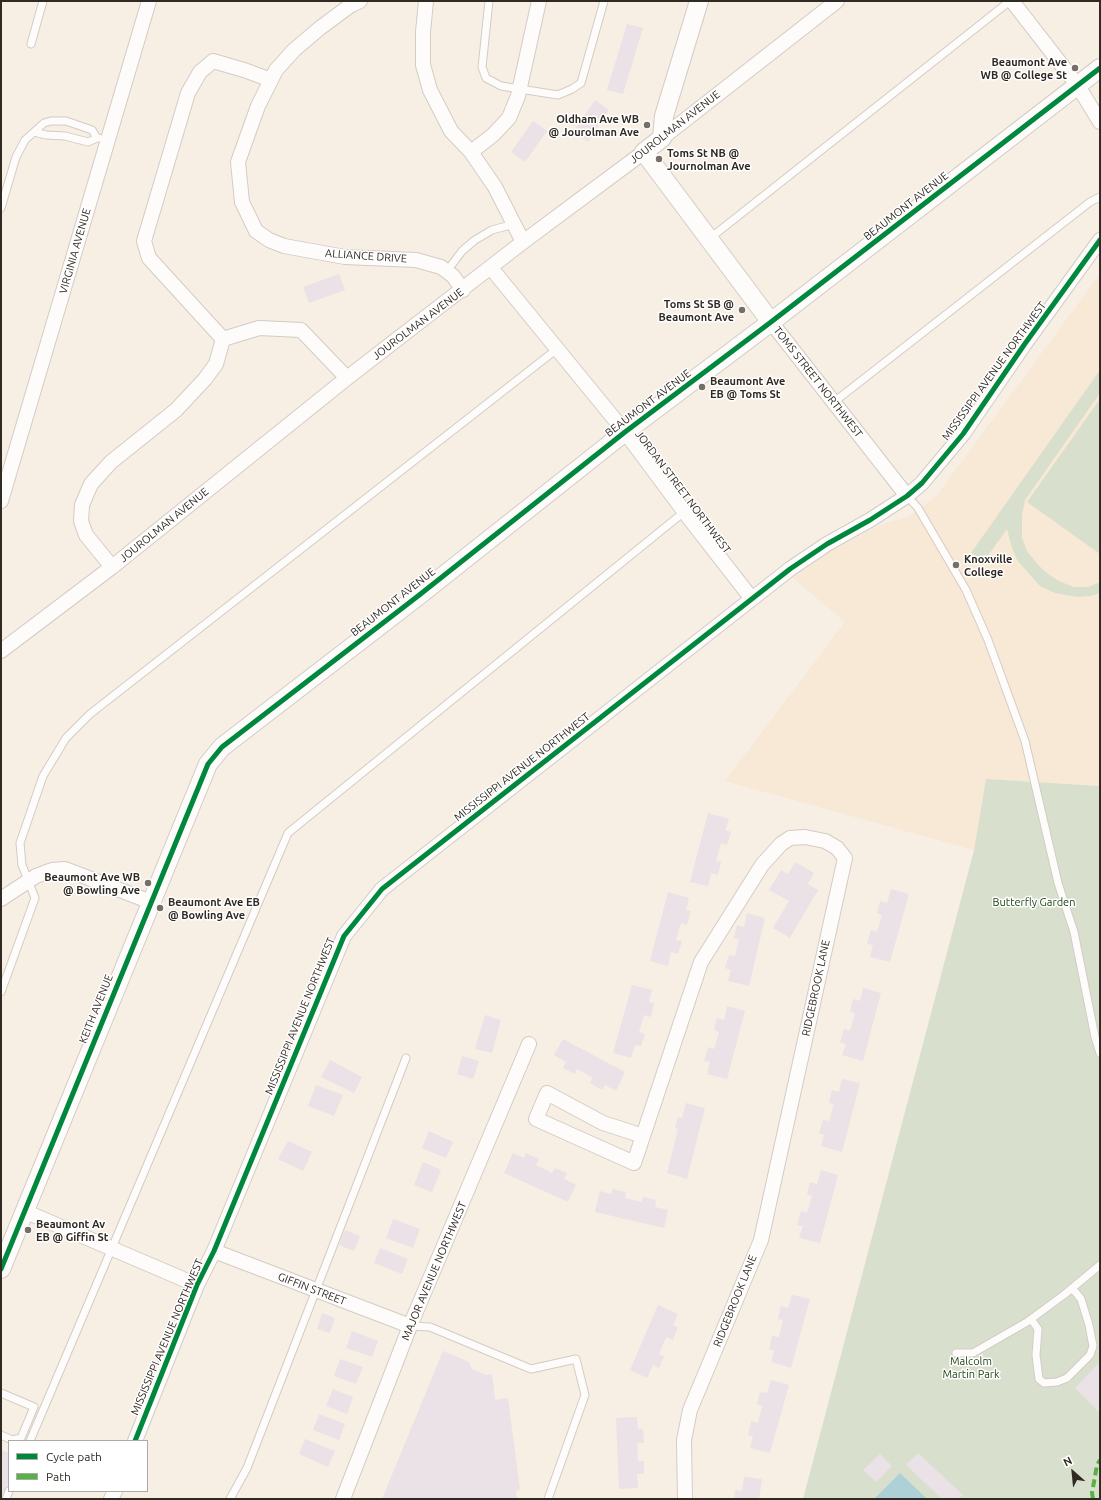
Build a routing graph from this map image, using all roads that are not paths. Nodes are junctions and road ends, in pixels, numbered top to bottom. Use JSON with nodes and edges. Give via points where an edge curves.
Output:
{"nodes":[{"id":1,"x":43,"y":1,"type":"edge"},
{"id":2,"x":149,"y":1,"type":"edge"},
{"id":3,"x":360,"y":1,"type":"edge"},
{"id":4,"x":426,"y":1,"type":"edge"},
{"id":5,"x":489,"y":1,"type":"edge"},
{"id":6,"x":539,"y":1,"type":"edge"},
{"id":7,"x":604,"y":1,"type":"edge"},
{"id":8,"x":699,"y":1,"type":"edge"},
{"id":9,"x":837,"y":1,"type":"edge"},
{"id":10,"x":1011,"y":1,"type":"edge"},
{"id":11,"x":826,"y":6,"type":"edge"},
{"id":12,"x":31,"y":44,"type":"dead end"},
{"id":13,"x":1100,"y":68,"type":"edge"},
{"id":14,"x":271,"y":80,"type":"junction"},
{"id":15,"x":1078,"y":86,"type":"junction"},
{"id":16,"x":519,"y":88,"type":"junction"},
{"id":17,"x":1100,"y":122,"type":"edge"},
{"id":18,"x":34,"y":132,"type":"junction"},
{"id":19,"x":662,"y":138,"type":"junction"},
{"id":20,"x":102,"y":139,"type":"junction"},
{"id":21,"x":471,"y":152,"type":"junction"},
{"id":22,"x":644,"y":152,"type":"junction"},
{"id":23,"x":1100,"y":197,"type":"edge"},
{"id":24,"x":1,"y":208,"type":"edge"},
{"id":25,"x":514,"y":224,"type":"junction"},
{"id":26,"x":709,"y":239,"type":"junction"},
{"id":27,"x":1100,"y":240,"type":"edge"},
{"id":28,"x":523,"y":242,"type":"junction"},
{"id":29,"x":490,"y":268,"type":"junction"},
{"id":30,"x":447,"y":271,"type":"junction"},
{"id":31,"x":463,"y":290,"type":"junction"},
{"id":32,"x":771,"y":322,"type":"junction"},
{"id":33,"x":222,"y":339,"type":"junction"},
{"id":34,"x":557,"y":349,"type":"junction"},
{"id":35,"x":346,"y":378,"type":"junction"},
{"id":36,"x":834,"y":402,"type":"junction"},
{"id":37,"x":625,"y":432,"type":"junction"},
{"id":38,"x":907,"y":496,"type":"junction"},
{"id":39,"x":1,"y":501,"type":"edge"},
{"id":40,"x":684,"y":512,"type":"junction"},
{"id":41,"x":112,"y":567,"type":"junction"},
{"id":42,"x":752,"y":600,"type":"junction"},
{"id":43,"x":1,"y":651,"type":"edge"},
{"id":44,"x":213,"y":758,"type":"joint"},
{"id":45,"x":29,"y":880,"type":"junction"},
{"id":46,"x":1,"y":899,"type":"edge"},
{"id":47,"x":151,"y":902,"type":"junction"},
{"id":48,"x":1,"y":992,"type":"edge"},
{"id":49,"x":529,"y":1044,"type":"dead end"},
{"id":50,"x":1100,"y":1053,"type":"edge"},
{"id":51,"x":406,"y":1058,"type":"dead end"},
{"id":52,"x":643,"y":1136,"type":"junction"},
{"id":53,"x":24,"y":1211,"type":"junction"},
{"id":54,"x":111,"y":1248,"type":"junction"},
{"id":55,"x":214,"y":1251,"type":"junction"},
{"id":56,"x":1100,"y":1265,"type":"edge"},
{"id":57,"x":1,"y":1269,"type":"edge"},
{"id":58,"x":197,"y":1285,"type":"junction"},
{"id":59,"x":1072,"y":1288,"type":"junction"},
{"id":60,"x":316,"y":1290,"type":"junction"},
{"id":61,"x":1031,"y":1319,"type":"junction"},
{"id":62,"x":410,"y":1326,"type":"junction"},
{"id":63,"x":956,"y":1353,"type":"dead end"},
{"id":64,"x":1,"y":1393,"type":"edge"},
{"id":65,"x":1,"y":1435,"type":"edge"},
{"id":66,"x":30,"y":1440,"type":"edge"},
{"id":67,"x":134,"y":1440,"type":"edge"},
{"id":68,"x":230,"y":1499,"type":"edge"},
{"id":69,"x":343,"y":1499,"type":"edge"},
{"id":70,"x":548,"y":1499,"type":"edge"},
{"id":71,"x":685,"y":1499,"type":"edge"}],
"edges":[{"from":1,"to":12,"type":"lane"},
{"from":2,"to":20,"type":"street","name":"VIRGINIA AVENUE"},
{"from":3,"to":14,"type":"street","name":"ALLIANCE DRIVE","via":[[320,28],[294,50],[276,70]]},
{"from":4,"to":21,"type":"street","via":[[422,32],[423,65],[430,90],[451,131]]},
{"from":5,"to":16,"type":"lane","via":[[482,67],[486,78],[501,86]]},
{"from":6,"to":16,"type":"street"},
{"from":7,"to":16,"type":"lane","via":[[581,83],[572,90],[558,95]]},
{"from":8,"to":19,"type":"street","via":[[664,116]]},
{"from":9,"to":11,"type":"street","name":"JOUROLMAN AVENUE"},
{"from":10,"to":15,"type":"street"},
{"from":10,"to":26,"type":"lane"},
{"from":11,"to":19,"type":"street","name":"JOUROLMAN AVENUE"},
{"from":13,"to":15,"type":"street","name":"BEAUMONT AVENUE"},
{"from":14,"to":30,"type":"street","name":"ALLIANCE DRIVE","via":[[258,106],[238,162],[242,202],[256,232],[284,246],[345,257],[416,260]]},
{"from":14,"to":33,"type":"street","via":[[213,61],[200,72],[188,93],[144,241],[149,258]]},
{"from":15,"to":17,"type":"street"},
{"from":15,"to":32,"type":"street","name":"BEAUMONT AVENUE"},
{"from":16,"to":21,"type":"street","via":[[509,118],[493,135]]},
{"from":18,"to":20,"type":"lane","via":[[88,142]]},
{"from":18,"to":20,"type":"lane","via":[[44,123],[66,121],[92,130]]},
{"from":18,"to":24,"type":"lane","via":[[25,140],[16,157]]},
{"from":19,"to":22,"type":"street","name":"JOUROLMAN AVENUE"},
{"from":20,"to":39,"type":"street","name":"VIRGINIA AVENUE"},
{"from":21,"to":25,"type":"street","via":[[495,187]]},
{"from":22,"to":26,"type":"street","name":"TOMS STREET NORTHWEST"},
{"from":22,"to":28,"type":"street","name":"JOUROLMAN AVENUE"},
{"from":23,"to":36,"type":"lane","via":[[1090,202]]},
{"from":25,"to":28,"type":"street"},
{"from":25,"to":30,"type":"lane","via":[[492,230],[475,240],[462,251]]},
{"from":26,"to":32,"type":"street","name":"TOMS STREET NORTHWEST"},
{"from":27,"to":38,"type":"street","name":"MISSISSIPPI AVENUE NORTHWEST","via":[[963,434],[922,483]]},
{"from":28,"to":29,"type":"street","name":"JOUROLMAN AVENUE"},
{"from":29,"to":31,"type":"street","name":"JOUROLMAN AVENUE"},
{"from":29,"to":34,"type":"street","name":"JORDAN STREET NORTHWEST"},
{"from":30,"to":31,"type":"street","name":"ALLIANCE DRIVE"},
{"from":31,"to":35,"type":"street","name":"JOUROLMAN AVENUE"},
{"from":32,"to":36,"type":"street","name":"TOMS STREET NORTHWEST"},
{"from":32,"to":37,"type":"street","name":"BEAUMONT AVENUE"},
{"from":33,"to":35,"type":"street","via":[[259,328],[300,330]]},
{"from":33,"to":41,"type":"street","via":[[216,364],[206,378],[176,410],[111,462],[91,484],[82,505],[81,521],[86,535]]},
{"from":34,"to":37,"type":"street","name":"JORDAN STREET NORTHWEST"},
{"from":34,"to":45,"type":"lane","via":[[90,714],[66,738],[42,776],[20,843],[22,865]]},
{"from":35,"to":41,"type":"street","name":"JOUROLMAN AVENUE"},
{"from":36,"to":38,"type":"street","name":"TOMS STREET NORTHWEST"},
{"from":37,"to":40,"type":"street","name":"JORDAN STREET NORTHWEST"},
{"from":37,"to":44,"type":"street","name":"BEAUMONT AVENUE","via":[[222,747]]},
{"from":38,"to":42,"type":"street","name":"MISSISSIPPI AVENUE NORTHWEST","via":[[827,544],[790,569]]},
{"from":38,"to":50,"type":"lane","via":[[918,508],[966,590],[988,640],[1025,741],[1053,864],[1074,932]]},
{"from":40,"to":42,"type":"street","name":"JORDAN STREET NORTHWEST"},
{"from":40,"to":54,"type":"lane","via":[[288,833]]},
{"from":41,"to":43,"type":"street","name":"JOUROLMAN AVENUE"},
{"from":42,"to":55,"type":"street","name":"MISSISSIPPI AVENUE NORTHWEST","via":[[382,889],[344,936]]},
{"from":44,"to":47,"type":"street","name":"KEITH AVENUE","via":[[208,764]]},
{"from":45,"to":46,"type":"street"},
{"from":45,"to":47,"type":"street","via":[[52,870],[65,868]]},
{"from":45,"to":48,"type":"lane","via":[[35,898]]},
{"from":47,"to":53,"type":"street","name":"KEITH AVENUE"},
{"from":49,"to":62,"type":"street","name":"MAJOR AVENUE NORTHWEST"},
{"from":51,"to":60,"type":"lane"},
{"from":52,"to":52,"type":"street","name":"RIDGEBROOK LANE","via":[[603,1123],[547,1093],[536,1119],[634,1163]]},
{"from":52,"to":71,"type":"street","name":"RIDGEBROOK LANE","via":[[700,962],[762,865],[780,844],[790,838],[804,837],[824,841],[837,848],[845,858],[761,1240],[690,1410],[684,1440]]},
{"from":53,"to":54,"type":"street"},
{"from":53,"to":57,"type":"street","name":"KEITH AVENUE"},
{"from":54,"to":58,"type":"street"},
{"from":54,"to":66,"type":"lane"},
{"from":55,"to":58,"type":"street","name":"MISSISSIPPI AVENUE NORTHWEST"},
{"from":55,"to":60,"type":"street","name":"GIFFIN STREET"},
{"from":56,"to":59,"type":"lane"},
{"from":58,"to":67,"type":"street","name":"MISSISSIPPI AVENUE NORTHWEST"},
{"from":59,"to":61,"type":"lane"},
{"from":59,"to":61,"type":"lane","via":[[1081,1299],[1093,1346],[1090,1355],[1067,1378],[1044,1384],[1039,1379],[1036,1355],[1038,1329]]},
{"from":60,"to":62,"type":"street","name":"GIFFIN STREET"},
{"from":60,"to":68,"type":"lane","via":[[247,1468]]},
{"from":61,"to":63,"type":"lane","via":[[973,1353]]},
{"from":62,"to":69,"type":"street","name":"MAJOR AVENUE NORTHWEST"},
{"from":62,"to":70,"type":"lane","via":[[430,1327],[531,1369],[576,1359],[585,1395]]},
{"from":64,"to":65,"type":"lane","via":[[34,1407],[21,1438],[12,1440]]}]}
